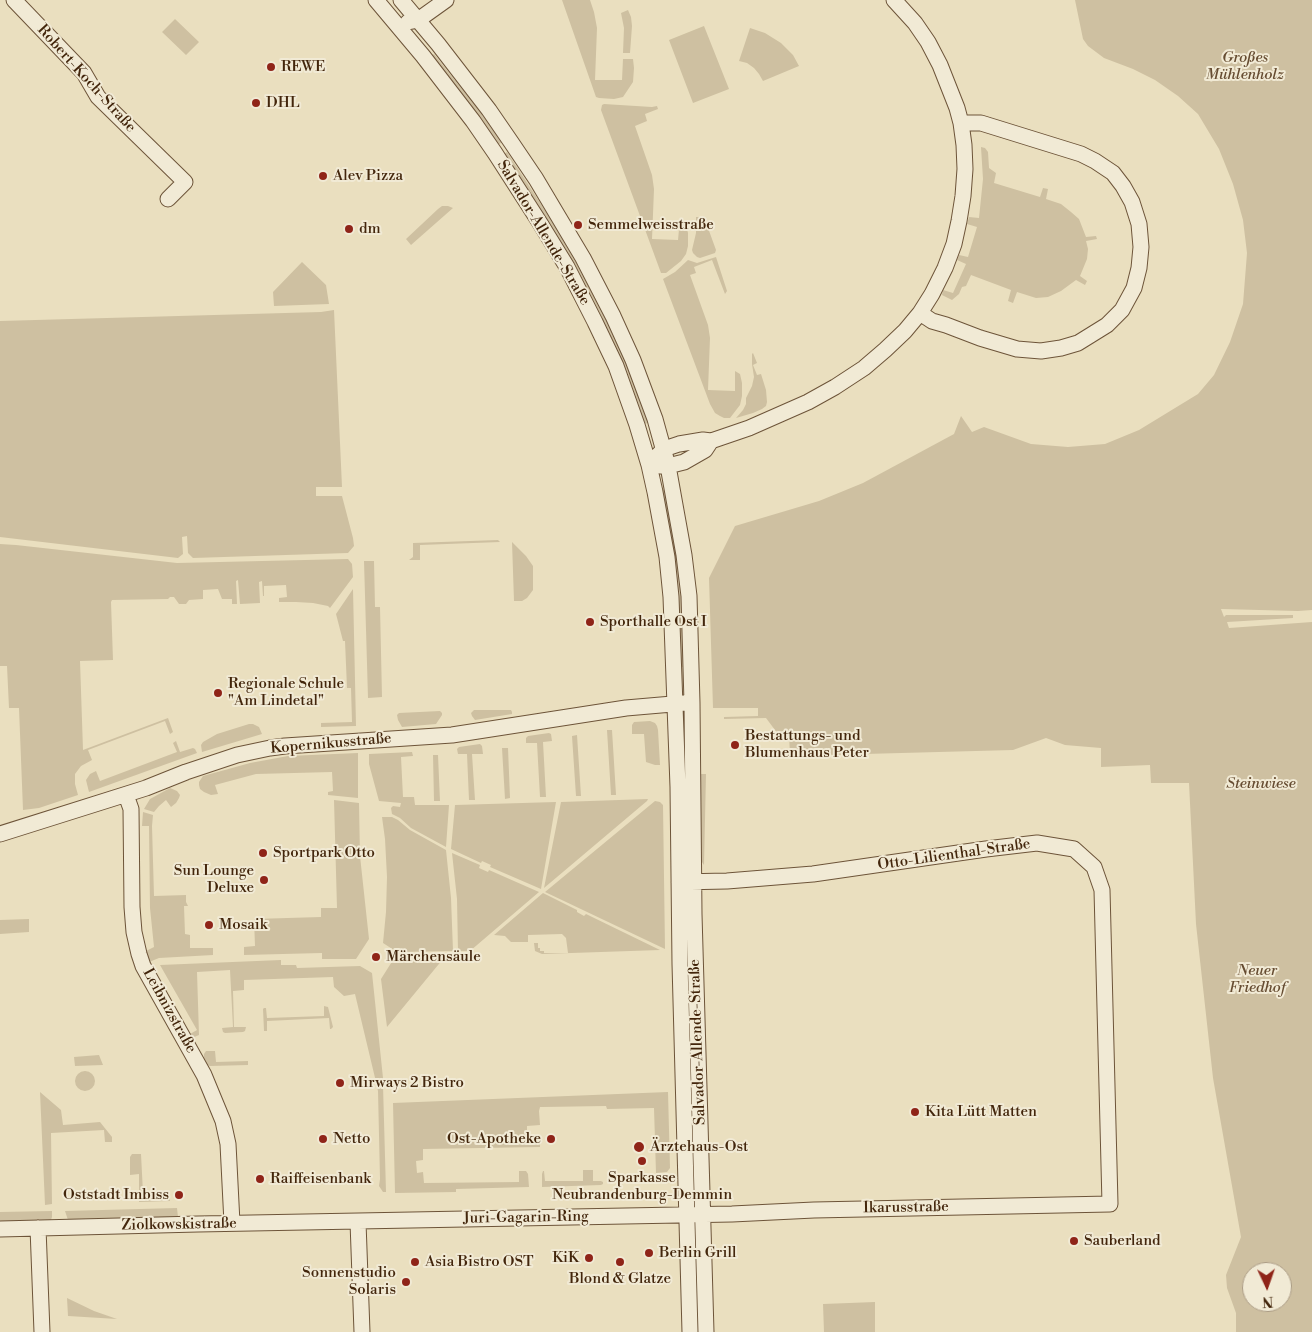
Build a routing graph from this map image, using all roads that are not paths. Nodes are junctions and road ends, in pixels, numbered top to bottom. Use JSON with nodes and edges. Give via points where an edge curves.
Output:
{"nodes":[{"id":1,"x":14,"y":0,"type":"edge"},
{"id":2,"x":376,"y":0,"type":"edge"},
{"id":3,"x":446,"y":0,"type":"edge"},
{"id":4,"x":894,"y":0,"type":"edge"},
{"id":5,"x":406,"y":2,"type":"edge"},
{"id":6,"x":418,"y":20,"type":"junction"},
{"id":7,"x":397,"y":24,"type":"junction"},
{"id":8,"x":961,"y":123,"type":"junction"},
{"id":9,"x":168,"y":199,"type":"dead end"},
{"id":10,"x":920,"y":313,"type":"junction"},
{"id":11,"x":711,"y":442,"type":"junction"},
{"id":12,"x":664,"y":449,"type":"junction"},
{"id":13,"x":649,"y":465,"type":"junction"},
{"id":14,"x":668,"y":466,"type":"junction"},
{"id":15,"x":692,"y":703,"type":"junction"},
{"id":16,"x":674,"y":704,"type":"junction"},
{"id":17,"x":126,"y":795,"type":"junction"},
{"id":18,"x":0,"y":834,"type":"edge"},
{"id":19,"x":686,"y":882,"type":"junction"},
{"id":20,"x":1110,"y":1204,"type":"joint"},
{"id":21,"x":687,"y":1214,"type":"junction"},
{"id":22,"x":703,"y":1214,"type":"junction"},
{"id":23,"x":358,"y":1222,"type":"junction"},
{"id":24,"x":232,"y":1224,"type":"junction"},
{"id":25,"x":38,"y":1228,"type":"junction"},
{"id":26,"x":0,"y":1229,"type":"edge"},
{"id":27,"x":42,"y":1332,"type":"edge"},
{"id":28,"x":362,"y":1332,"type":"edge"},
{"id":29,"x":690,"y":1332,"type":"edge"},
{"id":30,"x":706,"y":1332,"type":"edge"}],
"edges":[{"from":1,"to":9,"type":"street","name":"Robert-Koch-Straße","via":[[84,73],[98,97],[185,182]]},
{"from":2,"to":7,"type":"street","name":"Salvador-Allende-Straße"},
{"from":3,"to":6,"type":"street"},
{"from":4,"to":8,"type":"street","via":[[923,35],[940,65]]},
{"from":5,"to":6,"type":"street","name":"Salvador-Allende-Straße"},
{"from":5,"to":7,"type":"street","name":"Salvador-Allende-Straße"},
{"from":6,"to":7,"type":"street"},
{"from":6,"to":12,"type":"street","name":"Salvador-Allende-Straße","via":[[489,110],[536,179],[583,258],[633,360]]},
{"from":7,"to":13,"type":"street","name":"Salvador-Allende-Straße","via":[[496,153],[567,267],[616,366]]},
{"from":8,"to":10,"type":"street","via":[[966,169],[959,221],[945,268]]},
{"from":8,"to":10,"type":"street","via":[[981,123],[1081,154],[1113,173],[1132,202],[1139,224],[1139,268],[1134,288],[1122,310],[1107,325],[1061,348],[1040,351],[1017,349],[932,321]]},
{"from":10,"to":11,"type":"street","via":[[885,350],[835,387],[786,413]]},
{"from":11,"to":12,"type":"street","via":[[703,440]]},
{"from":11,"to":14,"type":"street","via":[[706,450],[684,462]]},
{"from":12,"to":13,"type":"street"},
{"from":12,"to":14,"type":"street","name":"Salvador-Allende-Straße"},
{"from":13,"to":14,"type":"street"},
{"from":13,"to":16,"type":"street","name":"Salvador-Allende-Straße","via":[[671,598]]},
{"from":14,"to":15,"type":"street","name":"Salvador-Allende-Straße","via":[[689,596]]},
{"from":15,"to":16,"type":"street"},
{"from":15,"to":19,"type":"street","name":"Salvador-Allende-Straße"},
{"from":16,"to":17,"type":"street","name":"Kopernikusstraße","via":[[626,708],[452,735],[270,748],[237,755]]},
{"from":16,"to":19,"type":"street","name":"Salvador-Allende-Straße"},
{"from":17,"to":18,"type":"street","name":"Kopernikusstraße"},
{"from":17,"to":24,"type":"street","name":"Leibnizstraße","via":[[131,809],[132,907],[139,954],[204,1075],[223,1121],[228,1144]]},
{"from":19,"to":20,"type":"street","name":"Otto-Lilienthal-Straße","via":[[813,874],[1037,844],[1074,849],[1094,867],[1102,890]]},
{"from":19,"to":21,"type":"street","name":"Salvador-Allende-Straße"},
{"from":19,"to":22,"type":"street","name":"Salvador-Allende-Straße"},
{"from":20,"to":22,"type":"street","name":"Ikarusstraße"},
{"from":21,"to":22,"type":"street"},
{"from":21,"to":23,"type":"street","name":"Juri-Gagarin-Ring"},
{"from":21,"to":29,"type":"street"},
{"from":22,"to":30,"type":"street"},
{"from":23,"to":24,"type":"street","name":"Ziolkowskistraße"},
{"from":23,"to":28,"type":"street"},
{"from":24,"to":25,"type":"street","name":"Ziolkowskistraße"},
{"from":25,"to":26,"type":"street","name":"Ziolkowskistraße"},
{"from":25,"to":27,"type":"street"}]}
